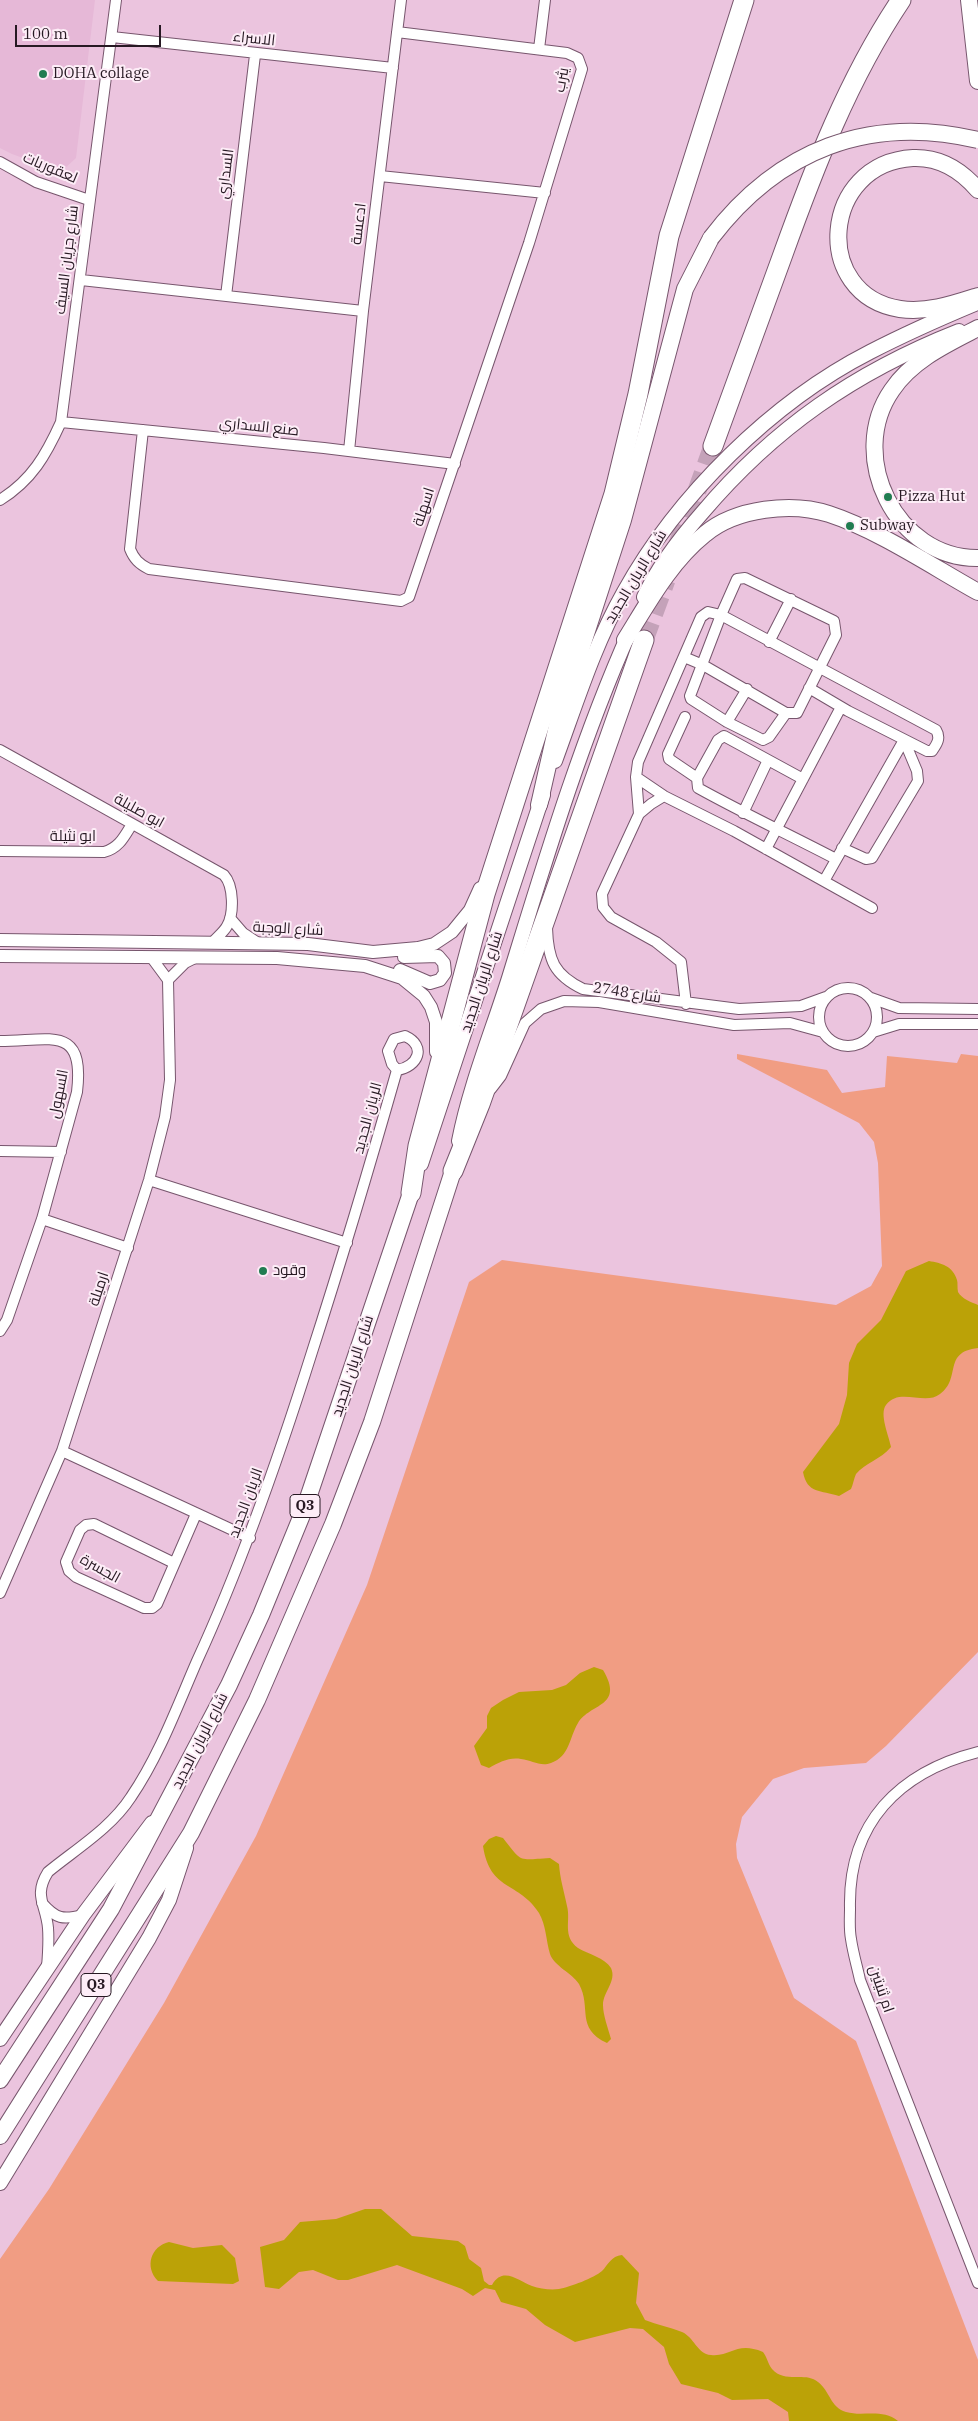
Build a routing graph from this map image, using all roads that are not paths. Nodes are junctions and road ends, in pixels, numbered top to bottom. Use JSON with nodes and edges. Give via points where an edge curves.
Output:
{"nodes":[{"id":1,"x":116,"y":0,"type":"edge"},
{"id":2,"x":401,"y":0,"type":"edge"},
{"id":3,"x":545,"y":0,"type":"edge"},
{"id":4,"x":744,"y":0,"type":"edge"},
{"id":5,"x":900,"y":0,"type":"edge"},
{"id":6,"x":969,"y":0,"type":"edge"},
{"id":7,"x":397,"y":32,"type":"junction"},
{"id":8,"x":112,"y":37,"type":"junction"},
{"id":9,"x":539,"y":49,"type":"junction"},
{"id":10,"x":255,"y":55,"type":"junction"},
{"id":11,"x":392,"y":68,"type":"junction"},
{"id":12,"x":978,"y":81,"type":"edge"},
{"id":13,"x":978,"y":140,"type":"edge"},
{"id":14,"x":0,"y":162,"type":"edge"},
{"id":15,"x":380,"y":176,"type":"junction"},
{"id":16,"x":978,"y":190,"type":"edge"},
{"id":17,"x":545,"y":193,"type":"junction"},
{"id":18,"x":90,"y":200,"type":"junction"},
{"id":19,"x":81,"y":280,"type":"junction"},
{"id":20,"x":226,"y":296,"type":"junction"},
{"id":21,"x":978,"y":296,"type":"edge"},
{"id":22,"x":978,"y":302,"type":"edge"},
{"id":23,"x":363,"y":312,"type":"junction"},
{"id":24,"x":978,"y":323,"type":"edge"},
{"id":25,"x":978,"y":328,"type":"edge"},
{"id":26,"x":61,"y":422,"type":"junction"},
{"id":27,"x":143,"y":430,"type":"junction"},
{"id":28,"x":713,"y":446,"type":"tunnel mouth"},
{"id":29,"x":349,"y":451,"type":"junction"},
{"id":30,"x":454,"y":464,"type":"junction"},
{"id":31,"x":0,"y":500,"type":"edge"},
{"id":32,"x":978,"y":558,"type":"edge"},
{"id":33,"x":978,"y":592,"type":"edge"},
{"id":34,"x":791,"y":599,"type":"junction"},
{"id":35,"x":721,"y":615,"type":"junction"},
{"id":36,"x":626,"y":640,"type":"junction"},
{"id":37,"x":644,"y":640,"type":"tunnel mouth"},
{"id":38,"x":769,"y":642,"type":"junction"},
{"id":39,"x":684,"y":657,"type":"junction"},
{"id":40,"x":703,"y":666,"type":"junction"},
{"id":41,"x":819,"y":669,"type":"junction"},
{"id":42,"x":809,"y":688,"type":"junction"},
{"id":43,"x":746,"y":689,"type":"junction"},
{"id":44,"x":841,"y":707,"type":"junction"},
{"id":45,"x":786,"y":713,"type":"junction"},
{"id":46,"x":684,"y":717,"type":"dead end"},
{"id":47,"x":727,"y":722,"type":"junction"},
{"id":48,"x":904,"y":740,"type":"junction"},
{"id":49,"x":0,"y":750,"type":"edge"},
{"id":50,"x":768,"y":760,"type":"junction"},
{"id":51,"x":636,"y":777,"type":"junction"},
{"id":52,"x":697,"y":778,"type":"junction"},
{"id":53,"x":803,"y":779,"type":"junction"},
{"id":54,"x":664,"y":796,"type":"junction"},
{"id":55,"x":539,"y":805,"type":"junction"},
{"id":56,"x":743,"y":813,"type":"junction"},
{"id":57,"x":639,"y":814,"type":"junction"},
{"id":58,"x":132,"y":824,"type":"junction"},
{"id":59,"x":506,"y":828,"type":"junction"},
{"id":60,"x":777,"y":828,"type":"junction"},
{"id":61,"x":842,"y":848,"type":"junction"},
{"id":62,"x":766,"y":849,"type":"junction"},
{"id":63,"x":0,"y":852,"type":"edge"},
{"id":64,"x":836,"y":860,"type":"junction"},
{"id":65,"x":824,"y":881,"type":"junction"},
{"id":66,"x":872,"y":908,"type":"dead end"},
{"id":67,"x":230,"y":918,"type":"junction"},
{"id":68,"x":546,"y":920,"type":"junction"},
{"id":69,"x":0,"y":940,"type":"edge"},
{"id":70,"x":213,"y":942,"type":"junction"},
{"id":71,"x":258,"y":943,"type":"junction"},
{"id":72,"x":372,"y":952,"type":"junction"},
{"id":73,"x":0,"y":956,"type":"edge"},
{"id":74,"x":152,"y":957,"type":"junction"},
{"id":75,"x":195,"y":958,"type":"junction"},
{"id":76,"x":365,"y":966,"type":"junction"},
{"id":77,"x":168,"y":980,"type":"junction"},
{"id":78,"x":826,"y":997,"type":"junction"},
{"id":79,"x":871,"y":998,"type":"junction"},
{"id":80,"x":686,"y":1004,"type":"junction"},
{"id":81,"x":718,"y":1008,"type":"junction"},
{"id":82,"x":978,"y":1009,"type":"edge"},
{"id":83,"x":718,"y":1023,"type":"junction"},
{"id":84,"x":978,"y":1024,"type":"edge"},
{"id":85,"x":823,"y":1032,"type":"junction"},
{"id":86,"x":873,"y":1032,"type":"junction"},
{"id":87,"x":0,"y":1041,"type":"edge"},
{"id":88,"x":397,"y":1070,"type":"dead end"},
{"id":89,"x":433,"y":1091,"type":"junction"},
{"id":90,"x":480,"y":1104,"type":"junction"},
{"id":91,"x":0,"y":1151,"type":"edge"},
{"id":92,"x":61,"y":1152,"type":"junction"},
{"id":93,"x":453,"y":1171,"type":"junction"},
{"id":94,"x":149,"y":1180,"type":"junction"},
{"id":95,"x":411,"y":1193,"type":"junction"},
{"id":96,"x":42,"y":1219,"type":"junction"},
{"id":97,"x":347,"y":1243,"type":"junction"},
{"id":98,"x":128,"y":1248,"type":"junction"},
{"id":99,"x":0,"y":1332,"type":"edge"},
{"id":100,"x":62,"y":1451,"type":"junction"},
{"id":101,"x":196,"y":1514,"type":"junction"},
{"id":102,"x":250,"y":1538,"type":"junction"},
{"id":103,"x":174,"y":1563,"type":"junction"},
{"id":104,"x":0,"y":1593,"type":"edge"},
{"id":105,"x":978,"y":1752,"type":"edge"},
{"id":106,"x":167,"y":1805,"type":"junction"},
{"id":107,"x":191,"y":1834,"type":"junction"},
{"id":108,"x":40,"y":1900,"type":"junction"},
{"id":109,"x":83,"y":1914,"type":"junction"},
{"id":110,"x":47,"y":1968,"type":"junction"},
{"id":111,"x":0,"y":2039,"type":"edge"},
{"id":112,"x":0,"y":2080,"type":"edge"},
{"id":113,"x":0,"y":2136,"type":"edge"},
{"id":114,"x":0,"y":2183,"type":"edge"},
{"id":115,"x":978,"y":2284,"type":"edge"}],
"edges":[{"from":1,"to":8,"type":"street","name":"شارع جريان السيف"},
{"from":2,"to":7,"type":"street","name":"ادعسة"},
{"from":3,"to":9,"type":"street"},
{"from":4,"to":59,"type":"highway","via":[[669,236],[638,394],[614,494]]},
{"from":5,"to":28,"type":"highway","via":[[862,62],[834,122]]},
{"from":6,"to":12,"type":"main road"},
{"from":7,"to":9,"type":"street"},
{"from":7,"to":11,"type":"street","name":"ادعسة"},
{"from":8,"to":10,"type":"street","name":"الاسراء"},
{"from":8,"to":18,"type":"street","name":"شارع جريان السيف"},
{"from":9,"to":17,"type":"street","name":"يثرب","via":[[578,58],[582,69]]},
{"from":10,"to":11,"type":"street","name":"الاسراء"},
{"from":10,"to":20,"type":"street","name":"السداري"},
{"from":11,"to":15,"type":"street","name":"ادعسة"},
{"from":13,"to":55,"type":"main road","bridge":true,"via":[[931,132],[882,133],[831,146],[786,166],[759,185],[711,238],[698,260],[680,307],[623,520],[559,717]]},
{"from":14,"to":18,"type":"street","name":"لعقوريات","via":[[36,182]]},
{"from":15,"to":17,"type":"street"},
{"from":15,"to":23,"type":"street","name":"ادعسة"},
{"from":16,"to":21,"type":"main road","via":[[958,171],[939,161],[899,160],[877,168],[859,182],[844,206],[838,234],[840,255],[848,273],[864,292],[884,304],[901,309],[930,309]]},
{"from":17,"to":30,"type":"street","name":"اسهلة"},
{"from":18,"to":19,"type":"street","name":"شارع جريان السيف"},
{"from":19,"to":20,"type":"street"},
{"from":19,"to":26,"type":"street","name":"شارع جريان السيف"},
{"from":20,"to":23,"type":"street"},
{"from":22,"to":55,"type":"main road","name":"شارع الريان الجديد","number":"Q3","via":[[869,352],[803,394],[746,439],[709,475],[665,527],[624,593],[590,665]]},
{"from":23,"to":29,"type":"street","name":"ادعسة"},
{"from":24,"to":36,"type":"main road","name":"شارع الريان الجديد","via":[[868,374],[805,414],[754,456],[680,538],[649,586]]},
{"from":25,"to":32,"type":"main road","via":[[914,365],[892,390],[878,420],[874,452],[882,491],[910,530],[948,553]]},
{"from":26,"to":27,"type":"street","name":"صنع السداري"},
{"from":26,"to":31,"type":"street","name":"شارع جريان السيف","via":[[45,457],[21,486]]},
{"from":27,"to":29,"type":"street","name":"صنع السداري"},
{"from":27,"to":30,"type":"street","name":"اسهلة","via":[[130,549],[141,565],[149,569],[401,601],[413,590]]},
{"from":29,"to":30,"type":"street","name":"صنع السداري"},
{"from":33,"to":36,"type":"main road","via":[[877,536],[827,514],[786,509],[760,511],[729,520],[694,544],[657,588]]},
{"from":34,"to":35,"type":"street","via":[[740,578]]},
{"from":34,"to":38,"type":"street"},
{"from":34,"to":41,"type":"street","via":[[834,621],[837,628]]},
{"from":35,"to":38,"type":"street"},
{"from":35,"to":39,"type":"street","via":[[708,612],[701,617]]},
{"from":35,"to":40,"type":"street"},
{"from":36,"to":93,"type":"main road","name":"شارع الريان الجديد","via":[[593,721],[530,911],[463,1120]]},
{"from":37,"to":68,"type":"highway"},
{"from":38,"to":41,"type":"street"},
{"from":39,"to":40,"type":"street"},
{"from":39,"to":51,"type":"street","via":[[640,757]]},
{"from":40,"to":43,"type":"street"},
{"from":40,"to":47,"type":"street","via":[[691,699]]},
{"from":41,"to":42,"type":"street"},
{"from":41,"to":48,"type":"street","via":[[936,730],[939,739],[932,751]]},
{"from":42,"to":44,"type":"street"},
{"from":42,"to":45,"type":"street","via":[[797,713]]},
{"from":43,"to":45,"type":"street"},
{"from":43,"to":47,"type":"street"},
{"from":44,"to":48,"type":"street"},
{"from":44,"to":53,"type":"street"},
{"from":45,"to":47,"type":"street","via":[[769,738],[763,740]]},
{"from":46,"to":52,"type":"street","via":[[668,754],[669,759]]},
{"from":48,"to":61,"type":"street"},
{"from":48,"to":61,"type":"street","via":[[917,770],[918,781],[872,858],[866,859]]},
{"from":49,"to":58,"type":"street","name":"ابو صليلة"},
{"from":50,"to":52,"type":"street","via":[[724,736],[718,740]]},
{"from":50,"to":53,"type":"street"},
{"from":50,"to":56,"type":"street"},
{"from":51,"to":54,"type":"street"},
{"from":51,"to":57,"type":"street"},
{"from":52,"to":56,"type":"street","via":[[698,788]]},
{"from":53,"to":60,"type":"street"},
{"from":54,"to":57,"type":"street"},
{"from":54,"to":62,"type":"street"},
{"from":55,"to":95,"type":"main road","name":"شارع الريان الجديد","number":"Q3"},
{"from":56,"to":60,"type":"street"},
{"from":57,"to":80,"type":"street","via":[[602,894],[603,908],[610,917],[656,942],[681,962]]},
{"from":58,"to":63,"type":"street","name":"ابو نثيلة","via":[[120,844],[104,852]]},
{"from":58,"to":67,"type":"street","name":"ابو صليلة","via":[[224,875],[231,888]]},
{"from":59,"to":72,"type":"street","name":"شارع الوجبة","via":[[470,910],[452,932],[427,946]]},
{"from":59,"to":89,"type":"highway","via":[[485,894]]},
{"from":60,"to":62,"type":"street"},
{"from":60,"to":64,"type":"street"},
{"from":61,"to":64,"type":"street"},
{"from":62,"to":65,"type":"street"},
{"from":64,"to":65,"type":"street"},
{"from":65,"to":66,"type":"street"},
{"from":67,"to":70,"type":"street","via":[[226,928]]},
{"from":67,"to":71,"type":"street","via":[[242,933]]},
{"from":68,"to":80,"type":"street","name":"شارع 2748","via":[[550,956],[560,974],[571,983],[583,989]]},
{"from":68,"to":90,"type":"highway"},
{"from":69,"to":70,"type":"street","name":"شارع الوجبة"},
{"from":70,"to":71,"type":"street","name":"شارع الوجبة"},
{"from":71,"to":72,"type":"street","name":"شارع الوجبة","via":[[308,944]]},
{"from":72,"to":76,"type":"street","via":[[385,956],[438,956],[444,963],[445,973],[440,980],[430,983],[392,968]]},
{"from":73,"to":74,"type":"street","name":"شارع الوجبة"},
{"from":74,"to":75,"type":"street","name":"شارع الوجبة"},
{"from":74,"to":77,"type":"street"},
{"from":75,"to":76,"type":"street","name":"شارع الوجبة","via":[[277,958]]},
{"from":75,"to":77,"type":"street"},
{"from":76,"to":89,"type":"street","name":"شارع الوجبة","via":[[410,983],[431,1007],[438,1037]]},
{"from":77,"to":94,"type":"street","name":"ارميلة","via":[[168,1097]]},
{"from":78,"to":79,"type":"street","via":[[847,987],[856,988]]},
{"from":78,"to":81,"type":"street","name":"شارع 2748","via":[[786,1008]]},
{"from":78,"to":85,"type":"street","via":[[820,1008]]},
{"from":79,"to":82,"type":"street","via":[[899,1008]]},
{"from":79,"to":86,"type":"street","via":[[877,1020]]},
{"from":80,"to":81,"type":"street","name":"شارع 2748"},
{"from":81,"to":83,"type":"street","via":[[726,1016]]},
{"from":83,"to":85,"type":"street","name":"شارع 2748","via":[[752,1026],[790,1023]]},
{"from":83,"to":90,"type":"street","name":"شارع 2748","via":[[598,1002],[552,1004],[533,1014],[525,1023],[501,1076]]},
{"from":84,"to":86,"type":"street","via":[[899,1024]]},
{"from":85,"to":86,"type":"street","via":[[836,1044],[846,1046],[856,1045]]},
{"from":87,"to":92,"type":"street","name":"السهول","via":[[61,1040],[72,1046],[77,1054],[78,1092]]},
{"from":88,"to":97,"type":"street","name":"الريان الجديد"},
{"from":89,"to":95,"type":"highway","via":[[418,1146]]},
{"from":90,"to":93,"type":"highway"},
{"from":91,"to":92,"type":"street"},
{"from":92,"to":96,"type":"street","name":"السهول"},
{"from":93,"to":107,"type":"main road","name":"شارع الريان الجديد","number":"Q3","via":[[372,1422],[333,1524],[258,1700]]},
{"from":94,"to":97,"type":"street"},
{"from":94,"to":98,"type":"street","name":"ارميلة"},
{"from":95,"to":106,"type":"main road","name":"شارع الريان الجديد","number":"Q3","via":[[304,1510],[229,1685]]},
{"from":96,"to":98,"type":"street"},
{"from":96,"to":99,"type":"street","name":"السهول"},
{"from":97,"to":102,"type":"street","name":"الريان الجديد"},
{"from":98,"to":100,"type":"street","name":"ارميلة"},
{"from":100,"to":101,"type":"street"},
{"from":100,"to":104,"type":"street","name":"ارميلة"},
{"from":101,"to":102,"type":"street"},
{"from":101,"to":103,"type":"street","name":"الجسرة"},
{"from":102,"to":108,"type":"street","name":"الريان الجديد","via":[[158,1748],[130,1799],[105,1826],[48,1872]]},
{"from":103,"to":103,"type":"street","name":"الجسرة","via":[[157,1604],[144,1608],[76,1577],[66,1562],[80,1530],[94,1524]]},
{"from":105,"to":115,"type":"street","name":"ام ثنيتين","via":[[950,1759],[922,1772],[888,1799],[860,1842],[849,1888],[850,1937],[860,1980]]},
{"from":106,"to":109,"type":"main road","name":"شارع الريان الجديد"},
{"from":106,"to":112,"type":"main road","name":"شارع الريان الجديد","number":"Q3","via":[[111,1909]]},
{"from":107,"to":113,"type":"main road","name":"شارع الريان الجديد","number":"Q3"},
{"from":107,"to":114,"type":"main road","name":"شارع الريان الجديد","via":[[169,1900],[149,1938]]},
{"from":108,"to":109,"type":"street","via":[[48,1910],[65,1919]]},
{"from":108,"to":110,"type":"street","via":[[48,1928]]},
{"from":109,"to":110,"type":"main road","name":"شارع الريان الجديد"},
{"from":110,"to":111,"type":"main road","name":"شارع الريان الجديد"}]}
